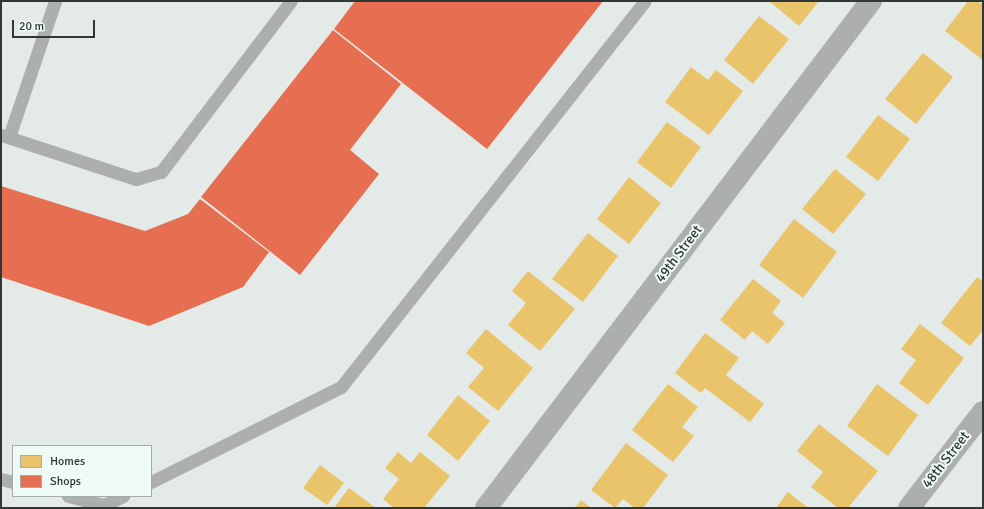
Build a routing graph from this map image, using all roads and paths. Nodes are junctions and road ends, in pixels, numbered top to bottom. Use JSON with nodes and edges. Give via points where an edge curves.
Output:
{"nodes":[{"id":1,"x":55,"y":1,"type":"edge"},
{"id":2,"x":290,"y":1,"type":"edge"},
{"id":3,"x":645,"y":1,"type":"edge"},
{"id":4,"x":871,"y":1,"type":"edge"},
{"id":5,"x":5,"y":136,"type":"edge"},
{"id":6,"x":983,"y":412,"type":"edge"},
{"id":7,"x":1,"y":479,"type":"edge"},
{"id":8,"x":12,"y":482,"type":"edge"},
{"id":9,"x":152,"y":482,"type":"edge"},
{"id":10,"x":72,"y":497,"type":"edge"},
{"id":11,"x":121,"y":497,"type":"edge"},
{"id":12,"x":486,"y":508,"type":"edge"},
{"id":13,"x":909,"y":508,"type":"edge"}],
"edges":[{"from":1,"to":5,"type":"lane"},
{"from":2,"to":5,"type":"lane","via":[[161,172],[136,179]]},
{"from":3,"to":9,"type":"lane","via":[[341,387]]},
{"from":4,"to":12,"type":"street","name":"49th Street"},
{"from":6,"to":13,"type":"street","name":"48th Street"},
{"from":7,"to":8,"type":"lane"},
{"from":10,"to":11,"type":"lane","via":[[104,505]]}]}
